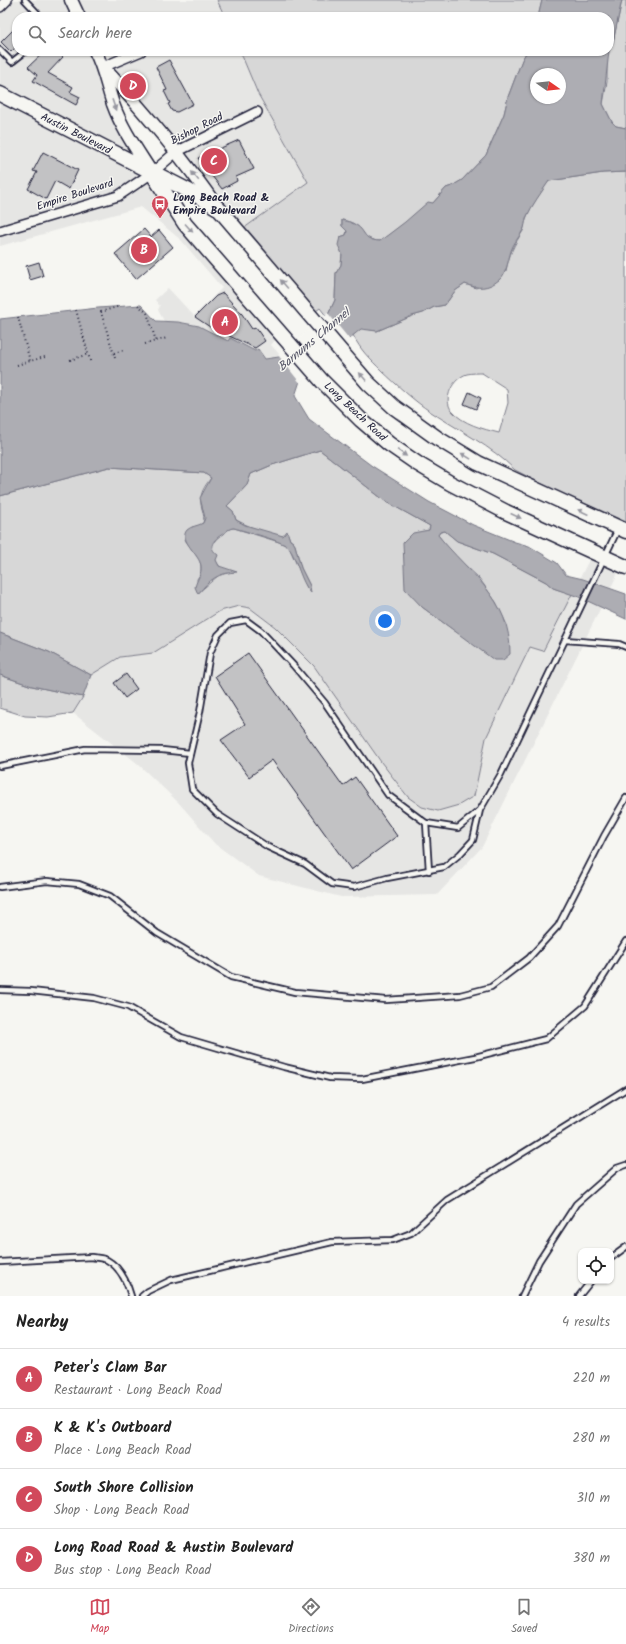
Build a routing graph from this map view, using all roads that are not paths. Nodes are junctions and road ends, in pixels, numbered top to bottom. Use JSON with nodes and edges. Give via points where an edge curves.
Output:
{"nodes":[{"id":1,"x":7,"y":0,"type":"edge"},
{"id":2,"x":25,"y":0,"type":"edge"},
{"id":3,"x":70,"y":0,"type":"edge"},
{"id":4,"x":0,"y":7,"type":"edge"},
{"id":5,"x":36,"y":12,"type":"edge"},
{"id":6,"x":74,"y":12,"type":"edge"},
{"id":7,"x":0,"y":50,"type":"edge"},
{"id":8,"x":20,"y":56,"type":"edge"},
{"id":9,"x":98,"y":56,"type":"edge"},
{"id":10,"x":129,"y":56,"type":"edge"},
{"id":11,"x":103,"y":67,"type":"junction"},
{"id":12,"x":0,"y":94,"type":"edge"},
{"id":13,"x":257,"y":112,"type":"dead end"},
{"id":14,"x":176,"y":152,"type":"junction"},
{"id":15,"x":152,"y":173,"type":"junction"},
{"id":16,"x":218,"y":208,"type":"junction"},
{"id":17,"x":0,"y":231,"type":"edge"},
{"id":18,"x":622,"y":530,"type":"edge"},
{"id":19,"x":605,"y":558,"type":"junction"},
{"id":20,"x":626,"y":568,"type":"edge"},
{"id":21,"x":565,"y":640,"type":"junction"},
{"id":22,"x":626,"y":646,"type":"edge"},
{"id":23,"x":190,"y":753,"type":"junction"},
{"id":24,"x":0,"y":766,"type":"edge"},
{"id":25,"x":626,"y":798,"type":"edge"},
{"id":26,"x":480,"y":810,"type":"junction"},
{"id":27,"x":426,"y":823,"type":"junction"},
{"id":28,"x":429,"y":871,"type":"junction"},
{"id":29,"x":0,"y":887,"type":"edge"},
{"id":30,"x":626,"y":941,"type":"edge"},
{"id":31,"x":0,"y":990,"type":"edge"},
{"id":32,"x":626,"y":1089,"type":"edge"},
{"id":33,"x":626,"y":1165,"type":"edge"},
{"id":34,"x":626,"y":1247,"type":"edge"},
{"id":35,"x":614,"y":1256,"type":"edge"},
{"id":36,"x":0,"y":1262,"type":"edge"},
{"id":37,"x":589,"y":1284,"type":"edge"},
{"id":38,"x":131,"y":1296,"type":"edge"},
{"id":39,"x":142,"y":1296,"type":"edge"},
{"id":40,"x":522,"y":1296,"type":"edge"},
{"id":41,"x":579,"y":1296,"type":"edge"}],
"edges":[{"from":1,"to":4,"type":"street"},
{"from":2,"to":5,"type":"lane"},
{"from":3,"to":6,"type":"main road"},
{"from":7,"to":8,"type":"lane","via":[[12,62]]},
{"from":9,"to":11,"type":"main road","name":"Long Beach Road"},
{"from":10,"to":11,"type":"street"},
{"from":11,"to":14,"type":"main road","name":"Long Beach Road"},
{"from":11,"to":15,"type":"main road","name":"Long Beach Road","one_way":true,"via":[[114,105],[127,136]]},
{"from":12,"to":15,"type":"main road","name":"Austin Boulevard"},
{"from":13,"to":14,"type":"street","name":"Bishop Road"},
{"from":14,"to":15,"type":"street","name":"Bishop Road"},
{"from":16,"to":14,"type":"main road","name":"Long Beach Road","one_way":true},
{"from":15,"to":16,"type":"main road","name":"Long Beach Road"},
{"from":15,"to":17,"type":"street","name":"Empire Boulevard","via":[[118,196]]},
{"from":15,"to":19,"type":"main road","name":"Long Beach Road","one_way":true,"via":[[185,224],[322,381],[360,420],[389,444],[450,483]]},
{"from":18,"to":16,"type":"main road","name":"Long Beach Road","one_way":true,"via":[[478,463],[394,407],[368,383]]},
{"from":18,"to":19,"type":"lane"},
{"from":19,"to":20,"type":"main road","name":"Long Beach Road"},
{"from":19,"to":21,"type":"lane"},
{"from":21,"to":22,"type":"lane"},
{"from":21,"to":26,"type":"lane","via":[[501,774]]},
{"from":23,"to":24,"type":"lane","via":[[85,749]]},
{"from":23,"to":27,"type":"lane","via":[[210,653],[218,635],[230,622],[246,620],[261,631],[293,665],[325,704],[388,795]]},
{"from":23,"to":28,"type":"lane","via":[[188,763],[192,789],[217,814],[268,847],[305,864],[332,884],[354,887]]},
{"from":25,"to":29,"type":"lane","via":[[558,926],[529,958],[491,987],[460,995],[386,1000],[295,992],[231,976],[157,933],[110,896],[79,884],[47,881]]},
{"from":26,"to":27,"type":"lane","via":[[458,828]]},
{"from":26,"to":28,"type":"lane","via":[[472,840],[444,868]]},
{"from":27,"to":28,"type":"lane"},
{"from":30,"to":31,"type":"lane","via":[[585,1006],[546,1040],[362,1079],[330,1078],[181,1037],[128,1007],[94,998]]},
{"from":32,"to":39,"type":"lane","via":[[447,1200],[411,1232],[393,1240],[332,1242],[171,1280]]},
{"from":33,"to":40,"type":"lane","via":[[617,1168],[576,1204],[539,1261]]},
{"from":34,"to":35,"type":"lane"},
{"from":36,"to":38,"type":"lane","via":[[92,1257],[106,1259],[118,1268]]},
{"from":37,"to":41,"type":"lane"}]}
